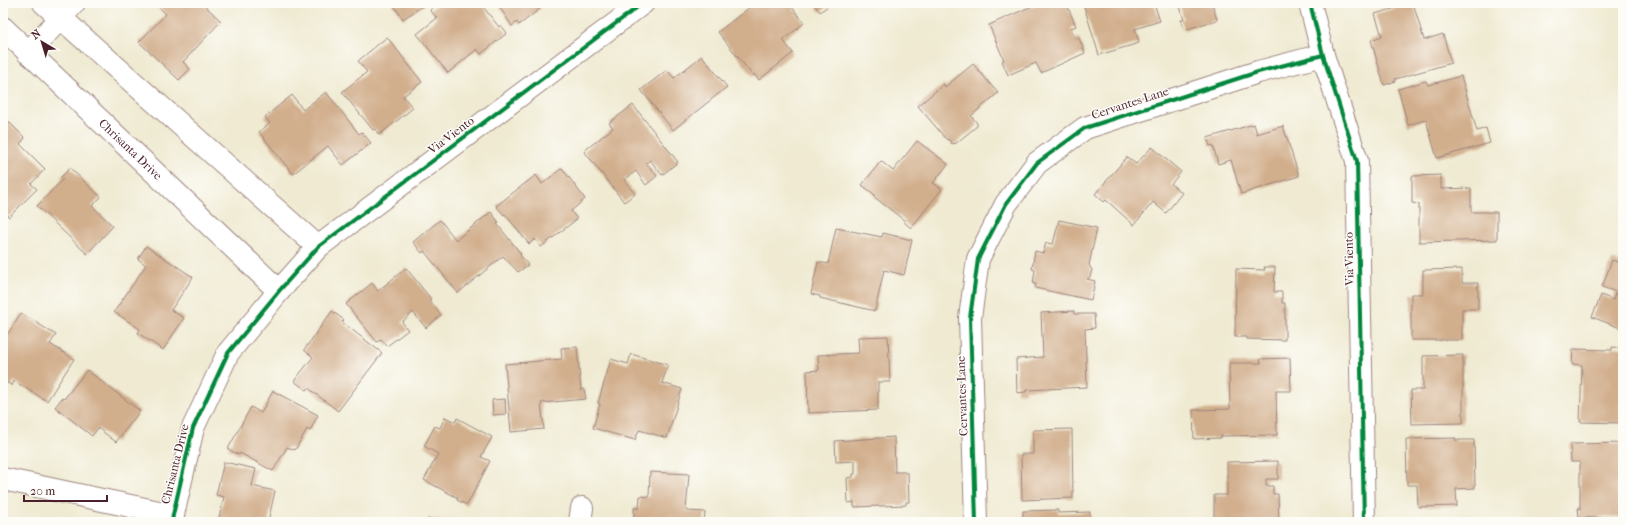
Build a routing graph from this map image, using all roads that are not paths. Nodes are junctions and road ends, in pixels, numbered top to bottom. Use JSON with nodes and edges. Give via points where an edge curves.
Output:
{"nodes":[{"id":1,"x":44,"y":3,"type":"edge"},
{"id":2,"x":642,"y":3,"type":"edge"},
{"id":3,"x":1310,"y":3,"type":"edge"},
{"id":4,"x":67,"y":11,"type":"edge"},
{"id":5,"x":3,"y":28,"type":"edge"},
{"id":6,"x":28,"y":53,"type":"junction"},
{"id":7,"x":1324,"y":55,"type":"junction"},
{"id":8,"x":318,"y":247,"type":"junction"},
{"id":9,"x":278,"y":291,"type":"junction"},
{"id":10,"x":3,"y":479,"type":"edge"},
{"id":11,"x":172,"y":518,"type":"edge"},
{"id":12,"x":976,"y":522,"type":"edge"},
{"id":13,"x":1364,"y":522,"type":"edge"}],
"edges":[{"from":1,"to":4,"type":"street"},
{"from":2,"to":8,"type":"street","name":"Via Viento"},
{"from":3,"to":7,"type":"street","name":"Via Viento"},
{"from":4,"to":6,"type":"street"},
{"from":4,"to":8,"type":"street"},
{"from":5,"to":6,"type":"street","name":"Chrisanta Drive"},
{"from":6,"to":9,"type":"street","name":"Chrisanta Drive"},
{"from":7,"to":12,"type":"street","name":"Cervantes Lane","via":[[1258,72],[1085,128],[1037,163],[1006,204],[978,259],[970,318]]},
{"from":7,"to":13,"type":"street","name":"Via Viento","via":[[1357,161]]},
{"from":8,"to":9,"type":"street","name":"Via Viento"},
{"from":9,"to":11,"type":"street","name":"Chrisanta Drive","via":[[228,353],[196,421]]},
{"from":10,"to":11,"type":"street"}]}
